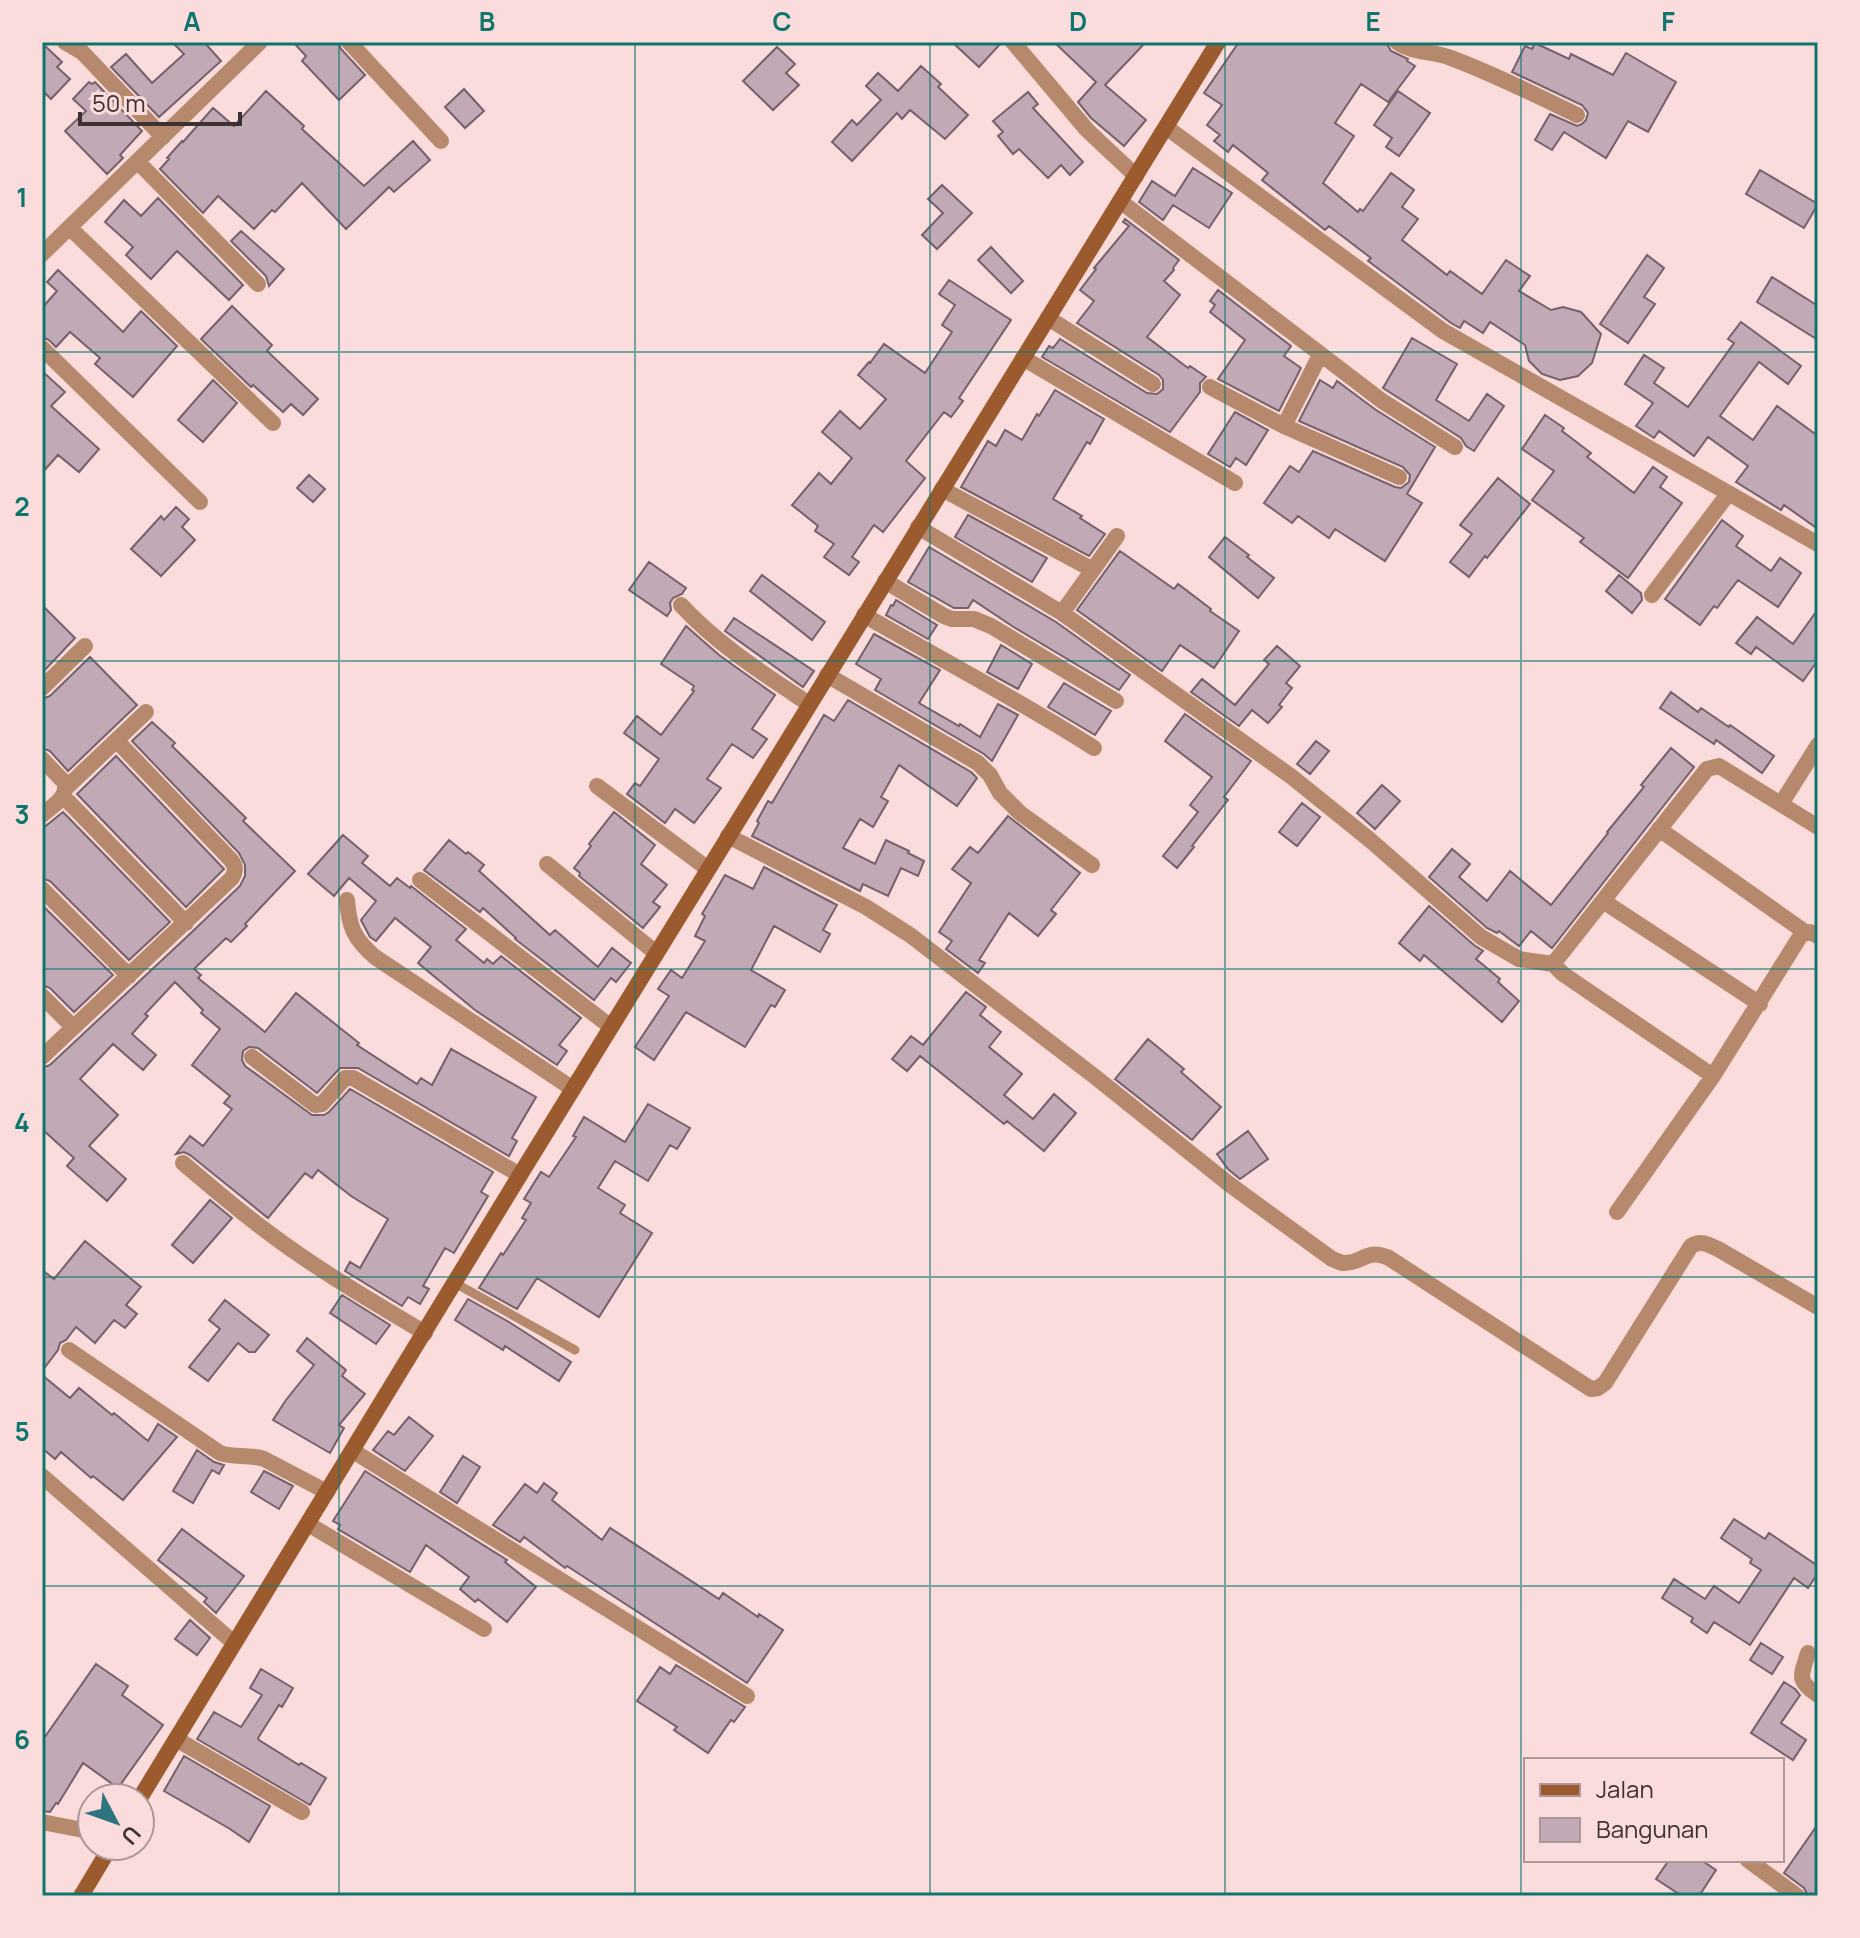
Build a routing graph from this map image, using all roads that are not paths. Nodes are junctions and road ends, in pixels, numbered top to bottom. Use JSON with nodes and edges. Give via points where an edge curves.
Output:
{"nodes":[{"id":1,"x":65,"y":42,"type":"edge"},
{"id":2,"x":260,"y":42,"type":"edge"},
{"id":3,"x":349,"y":42,"type":"edge"},
{"id":4,"x":1013,"y":42,"type":"edge"},
{"id":5,"x":1218,"y":42,"type":"edge"},
{"id":6,"x":1397,"y":42,"type":"edge"},
{"id":7,"x":1577,"y":115,"type":"dead end"},
{"id":8,"x":1166,"y":127,"type":"junction"},
{"id":9,"x":163,"y":137,"type":"junction"},
{"id":10,"x":441,"y":141,"type":"dead end"},
{"id":11,"x":138,"y":162,"type":"junction"},
{"id":12,"x":1136,"y":176,"type":"junction"},
{"id":13,"x":1120,"y":201,"type":"junction"},
{"id":14,"x":70,"y":228,"type":"junction"},
{"id":15,"x":42,"y":254,"type":"edge"},
{"id":16,"x":258,"y":284,"type":"dead end"},
{"id":17,"x":1048,"y":318,"type":"junction"},
{"id":18,"x":42,"y":348,"type":"edge"},
{"id":19,"x":1320,"y":355,"type":"junction"},
{"id":20,"x":1023,"y":358,"type":"junction"},
{"id":21,"x":1153,"y":384,"type":"dead end"},
{"id":22,"x":1210,"y":387,"type":"dead end"},
{"id":23,"x":273,"y":423,"type":"dead end"},
{"id":24,"x":1284,"y":426,"type":"junction"},
{"id":25,"x":1455,"y":447,"type":"dead end"},
{"id":26,"x":1399,"y":477,"type":"dead end"},
{"id":27,"x":1235,"y":483,"type":"dead end"},
{"id":28,"x":942,"y":489,"type":"junction"},
{"id":29,"x":1728,"y":494,"type":"junction"},
{"id":30,"x":200,"y":502,"type":"dead end"},
{"id":31,"x":918,"y":527,"type":"junction"},
{"id":32,"x":1117,"y":536,"type":"dead end"},
{"id":33,"x":1818,"y":544,"type":"edge"},
{"id":34,"x":1093,"y":570,"type":"junction"},
{"id":35,"x":885,"y":581,"type":"junction"},
{"id":36,"x":1652,"y":595,"type":"dead end"},
{"id":37,"x":681,"y":605,"type":"dead end"},
{"id":38,"x":1062,"y":613,"type":"junction"},
{"id":39,"x":864,"y":615,"type":"junction"},
{"id":40,"x":85,"y":646,"type":"dead end"},
{"id":41,"x":827,"y":675,"type":"junction"},
{"id":42,"x":42,"y":688,"type":"edge"},
{"id":43,"x":1116,"y":701,"type":"dead end"},
{"id":44,"x":809,"y":704,"type":"junction"},
{"id":45,"x":146,"y":712,"type":"dead end"},
{"id":46,"x":117,"y":741,"type":"junction"},
{"id":47,"x":1818,"y":745,"type":"edge"},
{"id":48,"x":1094,"y":748,"type":"dead end"},
{"id":49,"x":42,"y":759,"type":"edge"},
{"id":50,"x":597,"y":786,"type":"dead end"},
{"id":51,"x":65,"y":792,"type":"junction"},
{"id":52,"x":1781,"y":804,"type":"junction"},
{"id":53,"x":42,"y":815,"type":"edge"},
{"id":54,"x":1818,"y":827,"type":"edge"},
{"id":55,"x":1659,"y":829,"type":"junction"},
{"id":56,"x":728,"y":836,"type":"junction"},
{"id":57,"x":547,"y":864,"type":"dead end"},
{"id":58,"x":1092,"y":865,"type":"dead end"},
{"id":59,"x":708,"y":869,"type":"junction"},
{"id":60,"x":420,"y":880,"type":"dead end"},
{"id":61,"x":42,"y":889,"type":"edge"},
{"id":62,"x":347,"y":900,"type":"dead end"},
{"id":63,"x":1603,"y":901,"type":"junction"},
{"id":64,"x":186,"y":923,"type":"junction"},
{"id":65,"x":1812,"y":934,"type":"edge"},
{"id":66,"x":656,"y":953,"type":"junction"},
{"id":67,"x":1553,"y":964,"type":"junction"},
{"id":68,"x":129,"y":976,"type":"junction"},
{"id":69,"x":42,"y":996,"type":"edge"},
{"id":70,"x":1760,"y":1004,"type":"junction"},
{"id":71,"x":73,"y":1027,"type":"junction"},
{"id":72,"x":611,"y":1027,"type":"junction"},
{"id":73,"x":42,"y":1057,"type":"edge"},
{"id":74,"x":252,"y":1057,"type":"dead end"},
{"id":75,"x":1713,"y":1076,"type":"junction"},
{"id":76,"x":573,"y":1089,"type":"junction"},
{"id":77,"x":183,"y":1163,"type":"dead end"},
{"id":78,"x":520,"y":1175,"type":"junction"},
{"id":79,"x":1617,"y":1212,"type":"dead end"},
{"id":80,"x":455,"y":1283,"type":"junction"},
{"id":81,"x":1818,"y":1307,"type":"edge"},
{"id":82,"x":425,"y":1333,"type":"junction"},
{"id":83,"x":69,"y":1350,"type":"dead end"},
{"id":84,"x":575,"y":1350,"type":"dead end"},
{"id":85,"x":353,"y":1451,"type":"junction"},
{"id":86,"x":42,"y":1476,"type":"edge"},
{"id":87,"x":327,"y":1492,"type":"junction"},
{"id":88,"x":308,"y":1524,"type":"junction"},
{"id":89,"x":484,"y":1629,"type":"dead end"},
{"id":90,"x":234,"y":1643,"type":"junction"},
{"id":91,"x":1808,"y":1653,"type":"dead end"},
{"id":92,"x":1818,"y":1695,"type":"edge"},
{"id":93,"x":747,"y":1696,"type":"dead end"},
{"id":94,"x":176,"y":1739,"type":"junction"},
{"id":95,"x":150,"y":1782,"type":"edge"},
{"id":96,"x":302,"y":1812,"type":"dead end"},
{"id":97,"x":42,"y":1822,"type":"edge"},
{"id":98,"x":76,"y":1829,"type":"edge"},
{"id":99,"x":101,"y":1862,"type":"edge"},
{"id":100,"x":1751,"y":1862,"type":"edge"},
{"id":101,"x":81,"y":1896,"type":"edge"},
{"id":102,"x":1797,"y":1896,"type":"edge"}],
"edges":[{"from":1,"to":9,"type":"street","via":[[82,52]]},
{"from":2,"to":9,"type":"street"},
{"from":3,"to":10,"type":"street"},
{"from":4,"to":12,"type":"street","via":[[1087,130]]},
{"from":5,"to":8,"type":"street"},
{"from":6,"to":7,"type":"street","via":[[1470,65]]},
{"from":8,"to":12,"type":"street"},
{"from":8,"to":29,"type":"street","via":[[1443,331]]},
{"from":9,"to":11,"type":"street"},
{"from":11,"to":14,"type":"street"},
{"from":11,"to":16,"type":"street"},
{"from":12,"to":13,"type":"street"},
{"from":13,"to":17,"type":"street"},
{"from":13,"to":19,"type":"street"},
{"from":14,"to":15,"type":"street"},
{"from":14,"to":23,"type":"street"},
{"from":17,"to":20,"type":"street"},
{"from":17,"to":21,"type":"street"},
{"from":18,"to":30,"type":"street"},
{"from":19,"to":24,"type":"street"},
{"from":19,"to":25,"type":"street"},
{"from":20,"to":27,"type":"street"},
{"from":20,"to":28,"type":"street"},
{"from":22,"to":24,"type":"street"},
{"from":24,"to":26,"type":"street"},
{"from":28,"to":31,"type":"street"},
{"from":28,"to":34,"type":"street"},
{"from":29,"to":33,"type":"street"},
{"from":29,"to":36,"type":"street"},
{"from":31,"to":35,"type":"street"},
{"from":31,"to":38,"type":"street"},
{"from":32,"to":34,"type":"street"},
{"from":34,"to":38,"type":"street"},
{"from":35,"to":39,"type":"street"},
{"from":35,"to":43,"type":"street","via":[[944,616],[991,626]]},
{"from":37,"to":44,"type":"street","via":[[728,648]]},
{"from":38,"to":67,"type":"street","via":[[1292,777],[1481,937],[1519,959]]},
{"from":39,"to":41,"type":"street"},
{"from":39,"to":48,"type":"street"},
{"from":40,"to":42,"type":"street"},
{"from":41,"to":44,"type":"street"},
{"from":41,"to":58,"type":"street","via":[[978,763],[1020,813]]},
{"from":44,"to":56,"type":"street"},
{"from":45,"to":46,"type":"street"},
{"from":46,"to":51,"type":"street"},
{"from":46,"to":64,"type":"street","via":[[235,866],[232,878]]},
{"from":47,"to":52,"type":"street"},
{"from":49,"to":51,"type":"street","via":[[65,783]]},
{"from":50,"to":59,"type":"street"},
{"from":51,"to":53,"type":"street"},
{"from":51,"to":64,"type":"street"},
{"from":52,"to":54,"type":"street"},
{"from":52,"to":55,"type":"street","via":[[1713,766]]},
{"from":55,"to":63,"type":"street"},
{"from":55,"to":65,"type":"street"},
{"from":56,"to":59,"type":"street"},
{"from":56,"to":81,"type":"street","via":[[910,935],[1332,1259],[1344,1263],[1378,1253],[1389,1258],[1591,1389],[1605,1383],[1696,1243],[1718,1249]]},
{"from":57,"to":66,"type":"street"},
{"from":59,"to":66,"type":"street"},
{"from":60,"to":72,"type":"street"},
{"from":61,"to":68,"type":"street"},
{"from":62,"to":76,"type":"street","via":[[348,918],[363,947]]},
{"from":63,"to":67,"type":"street"},
{"from":63,"to":70,"type":"street"},
{"from":64,"to":68,"type":"street"},
{"from":65,"to":70,"type":"street","via":[[1801,935]]},
{"from":66,"to":72,"type":"street"},
{"from":67,"to":75,"type":"street"},
{"from":68,"to":71,"type":"street"},
{"from":69,"to":71,"type":"street"},
{"from":70,"to":75,"type":"street"},
{"from":71,"to":73,"type":"street"},
{"from":72,"to":76,"type":"street"},
{"from":74,"to":78,"type":"street","via":[[315,1105],[345,1078],[353,1078]]},
{"from":75,"to":79,"type":"street"},
{"from":76,"to":78,"type":"street"},
{"from":77,"to":82,"type":"street","via":[[270,1234]]},
{"from":78,"to":80,"type":"street"},
{"from":80,"to":82,"type":"street"},
{"from":80,"to":84,"type":"lane"},
{"from":82,"to":85,"type":"street"},
{"from":83,"to":87,"type":"street","via":[[220,1453],[264,1459]]},
{"from":85,"to":87,"type":"street"},
{"from":85,"to":93,"type":"street"},
{"from":86,"to":90,"type":"street"},
{"from":87,"to":88,"type":"street"},
{"from":88,"to":89,"type":"street"},
{"from":88,"to":90,"type":"street"},
{"from":90,"to":94,"type":"street"},
{"from":91,"to":92,"type":"street","via":[[1800,1677]]},
{"from":94,"to":95,"type":"street"},
{"from":94,"to":96,"type":"street"},
{"from":97,"to":98,"type":"street"},
{"from":99,"to":101,"type":"street"},
{"from":100,"to":102,"type":"street"}]}
